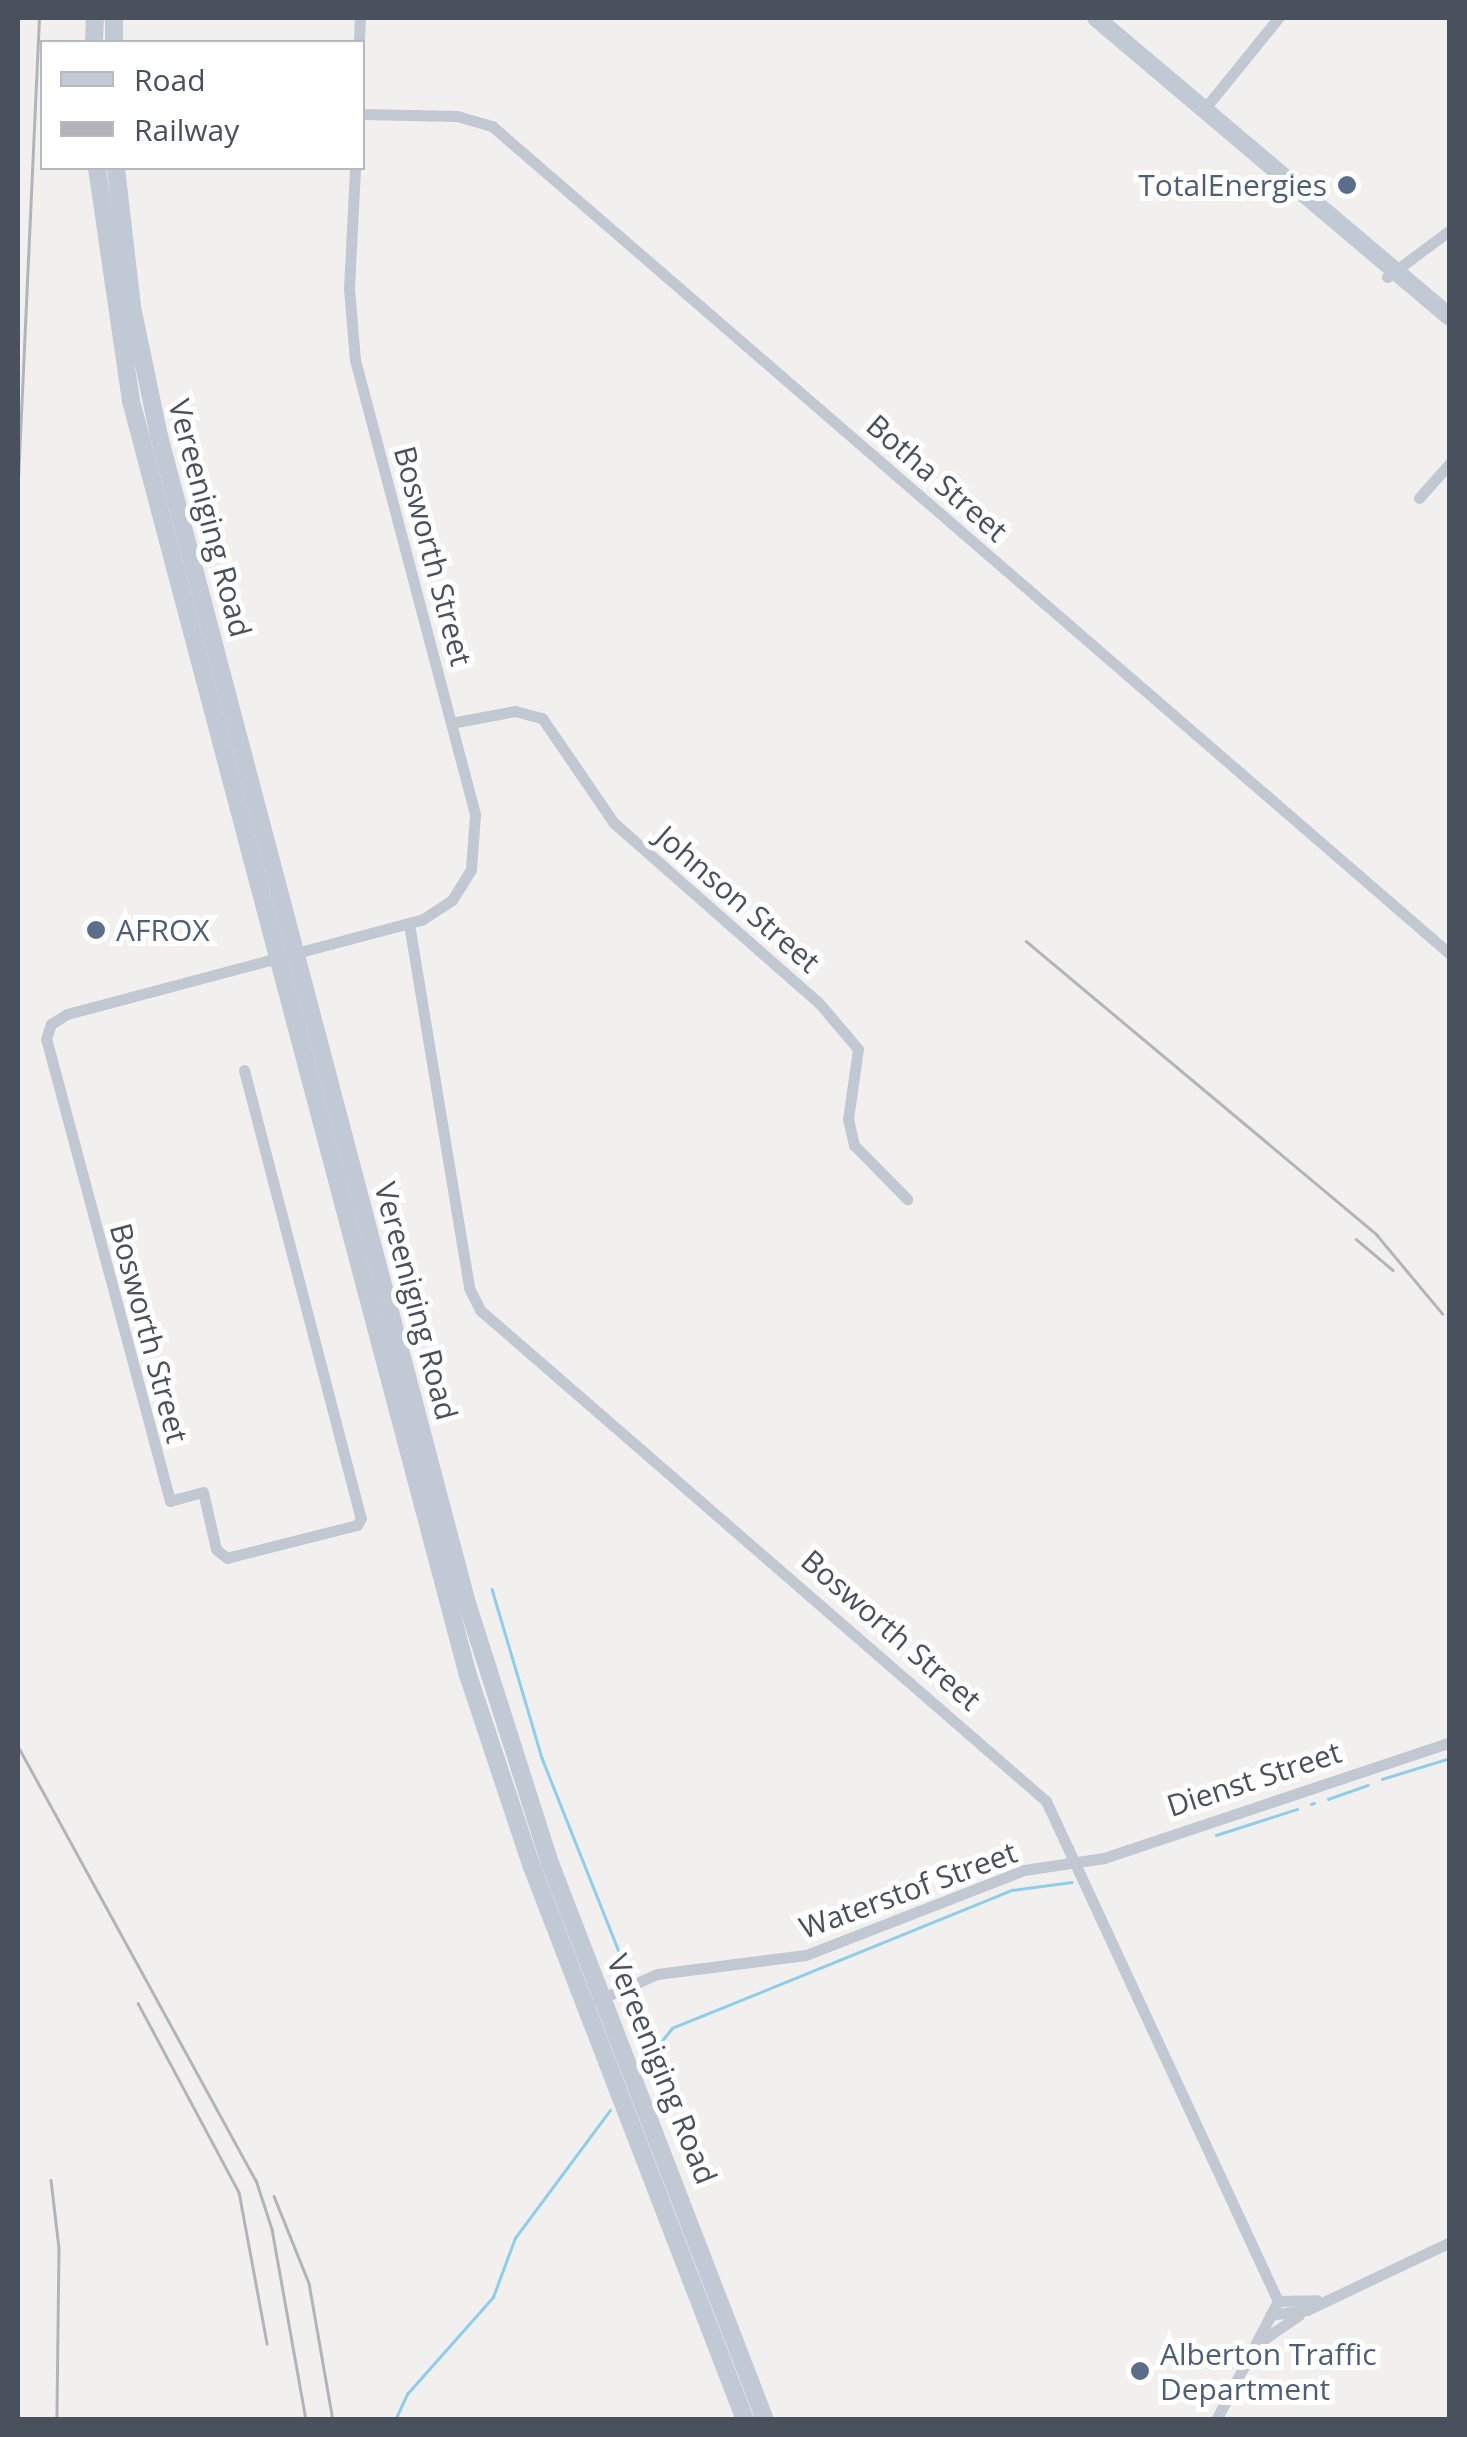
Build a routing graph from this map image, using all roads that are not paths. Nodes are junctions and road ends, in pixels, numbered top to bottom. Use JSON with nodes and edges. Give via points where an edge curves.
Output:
{"nodes":[{"id":1,"x":1096,"y":18,"type":"edge"},
{"id":2,"x":1278,"y":18,"type":"edge"},
{"id":3,"x":1202,"y":112,"type":"junction"},
{"id":4,"x":365,"y":114,"type":"edge"},
{"id":5,"x":97,"y":170,"type":"edge"},
{"id":6,"x":116,"y":170,"type":"edge"},
{"id":7,"x":355,"y":170,"type":"edge"},
{"id":8,"x":1450,"y":230,"type":"edge"},
{"id":9,"x":1391,"y":274,"type":"junction"},
{"id":10,"x":1450,"y":317,"type":"edge"},
{"id":11,"x":1450,"y":328,"type":"edge"},
{"id":12,"x":1450,"y":462,"type":"edge"},
{"id":13,"x":1419,"y":498,"type":"dead end"},
{"id":14,"x":451,"y":722,"type":"junction"},
{"id":15,"x":409,"y":924,"type":"junction"},
{"id":16,"x":296,"y":954,"type":"junction"},
{"id":17,"x":1450,"y":954,"type":"edge"},
{"id":18,"x":277,"y":958,"type":"junction"},
{"id":19,"x":244,"y":1070,"type":"dead end"},
{"id":20,"x":908,"y":1199,"type":"dead end"},
{"id":21,"x":1450,"y":1742,"type":"edge"},
{"id":22,"x":1076,"y":1864,"type":"junction"},
{"id":23,"x":604,"y":1997,"type":"junction"},
{"id":24,"x":586,"y":2007,"type":"junction"},
{"id":25,"x":1450,"y":2242,"type":"edge"},
{"id":26,"x":1326,"y":2298,"type":"junction"},
{"id":27,"x":1278,"y":2301,"type":"junction"},
{"id":28,"x":1307,"y":2310,"type":"junction"},
{"id":29,"x":1270,"y":2315,"type":"junction"},
{"id":30,"x":1252,"y":2349,"type":"junction"},
{"id":31,"x":745,"y":2420,"type":"edge"},
{"id":32,"x":764,"y":2420,"type":"edge"},
{"id":33,"x":1216,"y":2420,"type":"edge"}],
"edges":[{"from":1,"to":3,"type":"main road"},
{"from":2,"to":3,"type":"street"},
{"from":3,"to":9,"type":"main road"},
{"from":4,"to":17,"type":"street","name":"Botha Street","via":[[457,116],[492,126]]},
{"from":5,"to":18,"type":"main road","name":"Vereeniging Road","via":[[131,401]]},
{"from":6,"to":16,"type":"main road","name":"Vereeniging Road","via":[[144,374]]},
{"from":7,"to":14,"type":"street","name":"Bosworth Street","via":[[349,288],[355,360]]},
{"from":8,"to":9,"type":"street"},
{"from":9,"to":10,"type":"main road"},
{"from":9,"to":11,"type":"main road"},
{"from":12,"to":13,"type":"street"},
{"from":14,"to":15,"type":"street","name":"Bosworth Street","via":[[475,814],[475,858],[452,900]]},
{"from":14,"to":20,"type":"street","name":"Johnson Street","via":[[515,710],[542,718],[614,824],[820,1003],[858,1049],[848,1120],[854,1145]]},
{"from":15,"to":16,"type":"street","name":"Bosworth Street"},
{"from":15,"to":22,"type":"street","name":"Bosworth Street","via":[[469,1288],[480,1310],[1013,1767],[1046,1801]]},
{"from":16,"to":18,"type":"street","name":"Bosworth Street"},
{"from":16,"to":23,"type":"main road","name":"Vereeniging Road","via":[[490,1679],[550,1863]]},
{"from":18,"to":19,"type":"street","name":"Bosworth Street","via":[[67,1014],[51,1024],[46,1039],[170,1500],[203,1492],[216,1549],[227,1558],[357,1525],[361,1518]]},
{"from":18,"to":24,"type":"main road","name":"Vereeniging Road","via":[[467,1672]]},
{"from":21,"to":22,"type":"street","name":"Dienst Street"},
{"from":22,"to":23,"type":"street","name":"Waterstof Street","via":[[1010,1875],[806,1955],[680,1969]]},
{"from":22,"to":27,"type":"street","name":"Bosworth Street"},
{"from":23,"to":24,"type":"street","name":"Waterstof Street"},
{"from":23,"to":32,"type":"main road","name":"Vereeniging Road"},
{"from":24,"to":31,"type":"main road","name":"Vereeniging Road"},
{"from":25,"to":26,"type":"street"},
{"from":26,"to":27,"type":"street"},
{"from":26,"to":28,"type":"street"},
{"from":27,"to":29,"type":"street"},
{"from":28,"to":29,"type":"street"},
{"from":28,"to":30,"type":"street"},
{"from":29,"to":30,"type":"street"},
{"from":30,"to":33,"type":"street"}]}
